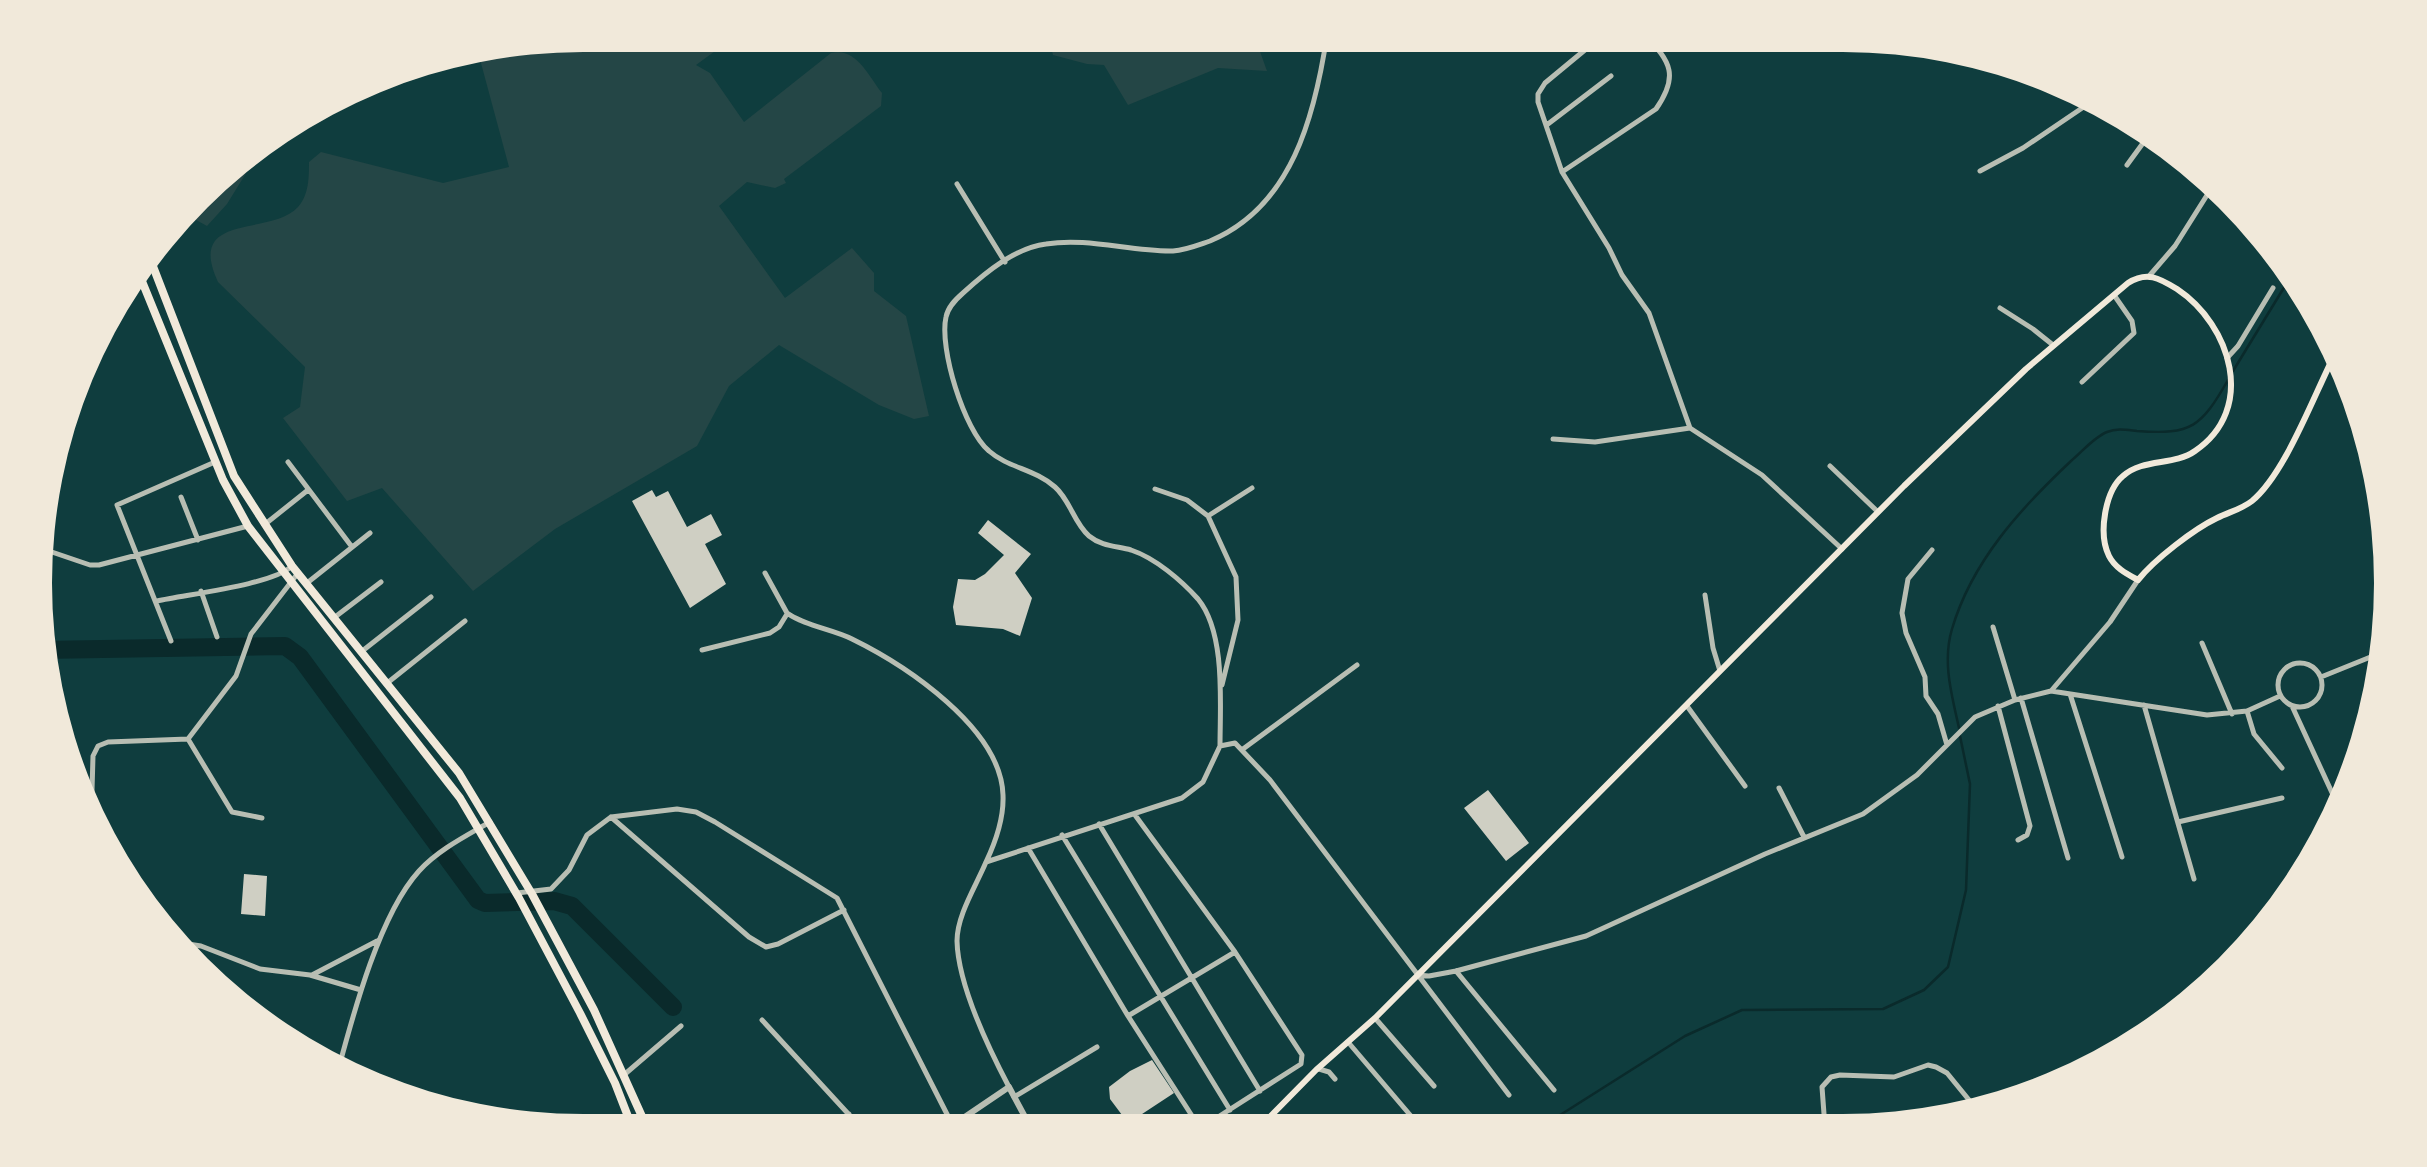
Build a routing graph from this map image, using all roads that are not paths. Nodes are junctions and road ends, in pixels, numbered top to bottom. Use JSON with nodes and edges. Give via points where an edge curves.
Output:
{"nodes":[{"id":1,"x":1323,"y":52,"type":"edge"},
{"id":2,"x":1582,"y":52,"type":"edge"},
{"id":3,"x":1661,"y":52,"type":"edge"},
{"id":4,"x":1611,"y":76,"type":"dead end"},
{"id":5,"x":2081,"y":109,"type":"edge"},
{"id":6,"x":1548,"y":124,"type":"junction"},
{"id":7,"x":2142,"y":144,"type":"edge"},
{"id":8,"x":2127,"y":165,"type":"dead end"},
{"id":9,"x":1980,"y":171,"type":"dead end"},
{"id":10,"x":1562,"y":172,"type":"junction"},
{"id":11,"x":957,"y":184,"type":"dead end"},
{"id":12,"x":2206,"y":196,"type":"edge"},
{"id":13,"x":1005,"y":262,"type":"junction"},
{"id":14,"x":153,"y":272,"type":"edge"},
{"id":15,"x":2150,"y":276,"type":"junction"},
{"id":16,"x":144,"y":286,"type":"edge"},
{"id":17,"x":2273,"y":288,"type":"dead end"},
{"id":18,"x":2114,"y":295,"type":"junction"},
{"id":19,"x":2000,"y":308,"type":"dead end"},
{"id":20,"x":2053,"y":346,"type":"junction"},
{"id":21,"x":2226,"y":358,"type":"junction"},
{"id":22,"x":2328,"y":368,"type":"edge"},
{"id":23,"x":2082,"y":382,"type":"dead end"},
{"id":24,"x":1690,"y":428,"type":"junction"},
{"id":25,"x":1554,"y":439,"type":"dead end"},
{"id":26,"x":215,"y":462,"type":"junction"},
{"id":27,"x":288,"y":462,"type":"dead end"},
{"id":28,"x":1830,"y":466,"type":"dead end"},
{"id":29,"x":234,"y":476,"type":"junction"},
{"id":30,"x":223,"y":480,"type":"junction"},
{"id":31,"x":1252,"y":488,"type":"dead end"},
{"id":32,"x":1156,"y":489,"type":"dead end"},
{"id":33,"x":308,"y":490,"type":"junction"},
{"id":34,"x":180,"y":497,"type":"dead end"},
{"id":35,"x":1878,"y":512,"type":"junction"},
{"id":36,"x":1208,"y":516,"type":"junction"},
{"id":37,"x":264,"y":524,"type":"junction"},
{"id":38,"x":248,"y":526,"type":"junction"},
{"id":39,"x":370,"y":534,"type":"dead end"},
{"id":40,"x":198,"y":540,"type":"junction"},
{"id":41,"x":352,"y":547,"type":"junction"},
{"id":42,"x":1842,"y":549,"type":"junction"},
{"id":43,"x":1932,"y":550,"type":"dead end"},
{"id":44,"x":54,"y":553,"type":"edge"},
{"id":45,"x":135,"y":554,"type":"junction"},
{"id":46,"x":295,"y":569,"type":"junction"},
{"id":47,"x":766,"y":573,"type":"dead end"},
{"id":48,"x":283,"y":574,"type":"junction"},
{"id":49,"x":2138,"y":580,"type":"junction"},
{"id":50,"x":381,"y":582,"type":"dead end"},
{"id":51,"x":307,"y":583,"type":"junction"},
{"id":52,"x":291,"y":584,"type":"junction"},
{"id":53,"x":202,"y":592,"type":"junction"},
{"id":54,"x":1704,"y":595,"type":"dead end"},
{"id":55,"x":432,"y":597,"type":"dead end"},
{"id":56,"x":157,"y":601,"type":"junction"},
{"id":57,"x":788,"y":613,"type":"junction"},
{"id":58,"x":335,"y":617,"type":"junction"},
{"id":59,"x":464,"y":621,"type":"dead end"},
{"id":60,"x":1992,"y":627,"type":"dead end"},
{"id":61,"x":217,"y":638,"type":"dead end"},
{"id":62,"x":171,"y":641,"type":"dead end"},
{"id":63,"x":2202,"y":643,"type":"dead end"},
{"id":64,"x":702,"y":650,"type":"dead end"},
{"id":65,"x":361,"y":652,"type":"junction"},
{"id":66,"x":2369,"y":658,"type":"edge"},
{"id":67,"x":1357,"y":664,"type":"dead end"},
{"id":68,"x":1720,"y":670,"type":"junction"},
{"id":69,"x":2321,"y":677,"type":"junction"},
{"id":70,"x":386,"y":684,"type":"junction"},
{"id":71,"x":1220,"y":687,"type":"junction"},
{"id":72,"x":2051,"y":691,"type":"junction"},
{"id":73,"x":2070,"y":694,"type":"junction"},
{"id":74,"x":2280,"y":696,"type":"junction"},
{"id":75,"x":2018,"y":699,"type":"junction"},
{"id":76,"x":400,"y":701,"type":"junction"},
{"id":77,"x":2144,"y":705,"type":"junction"},
{"id":78,"x":1686,"y":706,"type":"junction"},
{"id":79,"x":1998,"y":706,"type":"junction"},
{"id":80,"x":2292,"y":706,"type":"junction"},
{"id":81,"x":391,"y":708,"type":"junction"},
{"id":82,"x":2246,"y":712,"type":"junction"},
{"id":83,"x":2232,"y":714,"type":"junction"},
{"id":84,"x":188,"y":739,"type":"junction"},
{"id":85,"x":1950,"y":742,"type":"junction"},
{"id":86,"x":1220,"y":746,"type":"junction"},
{"id":87,"x":1243,"y":749,"type":"junction"},
{"id":88,"x":2282,"y":768,"type":"dead end"},
{"id":89,"x":92,"y":785,"type":"edge"},
{"id":90,"x":1745,"y":786,"type":"dead end"},
{"id":91,"x":1779,"y":788,"type":"dead end"},
{"id":92,"x":2332,"y":792,"type":"edge"},
{"id":93,"x":2282,"y":798,"type":"dead end"},
{"id":94,"x":1134,"y":814,"type":"junction"},
{"id":95,"x":610,"y":817,"type":"junction"},
{"id":96,"x":262,"y":818,"type":"dead end"},
{"id":97,"x":490,"y":822,"type":"junction"},
{"id":98,"x":2176,"y":822,"type":"junction"},
{"id":99,"x":1099,"y":824,"type":"junction"},
{"id":100,"x":479,"y":828,"type":"junction"},
{"id":101,"x":1062,"y":835,"type":"junction"},
{"id":102,"x":1804,"y":837,"type":"junction"},
{"id":103,"x":2018,"y":840,"type":"dead end"},
{"id":104,"x":1028,"y":848,"type":"junction"},
{"id":105,"x":2122,"y":857,"type":"dead end"},
{"id":106,"x":2068,"y":858,"type":"dead end"},
{"id":107,"x":986,"y":862,"type":"junction"},
{"id":108,"x":2194,"y":879,"type":"dead end"},
{"id":109,"x":530,"y":893,"type":"junction"},
{"id":110,"x":517,"y":896,"type":"junction"},
{"id":111,"x":844,"y":910,"type":"junction"},
{"id":112,"x":380,"y":940,"type":"junction"},
{"id":113,"x":195,"y":945,"type":"edge"},
{"id":114,"x":1234,"y":952,"type":"junction"},
{"id":115,"x":1456,"y":971,"type":"junction"},
{"id":116,"x":1414,"y":974,"type":"junction"},
{"id":117,"x":310,"y":976,"type":"junction"},
{"id":118,"x":1192,"y":976,"type":"junction"},
{"id":119,"x":361,"y":990,"type":"junction"},
{"id":120,"x":1160,"y":997,"type":"junction"},
{"id":121,"x":1128,"y":1016,"type":"junction"},
{"id":122,"x":1375,"y":1018,"type":"junction"},
{"id":123,"x":762,"y":1020,"type":"dead end"},
{"id":124,"x":682,"y":1026,"type":"dead end"},
{"id":125,"x":1348,"y":1042,"type":"junction"},
{"id":126,"x":1097,"y":1047,"type":"dead end"},
{"id":127,"x":342,"y":1056,"type":"edge"},
{"id":128,"x":1316,"y":1070,"type":"junction"},
{"id":129,"x":625,"y":1074,"type":"junction"},
{"id":130,"x":1335,"y":1079,"type":"dead end"},
{"id":131,"x":1434,"y":1086,"type":"dead end"},
{"id":132,"x":1009,"y":1087,"type":"junction"},
{"id":133,"x":1554,"y":1090,"type":"dead end"},
{"id":134,"x":1260,"y":1091,"type":"junction"},
{"id":135,"x":1014,"y":1096,"type":"junction"},
{"id":136,"x":1509,"y":1096,"type":"dead end"},
{"id":137,"x":1968,"y":1099,"type":"edge"},
{"id":138,"x":1230,"y":1110,"type":"junction"},
{"id":139,"x":627,"y":1114,"type":"edge"},
{"id":140,"x":641,"y":1114,"type":"edge"},
{"id":141,"x":848,"y":1114,"type":"edge"},
{"id":142,"x":947,"y":1114,"type":"edge"},
{"id":143,"x":967,"y":1114,"type":"edge"},
{"id":144,"x":1024,"y":1114,"type":"edge"},
{"id":145,"x":1192,"y":1114,"type":"edge"},
{"id":146,"x":1224,"y":1114,"type":"edge"},
{"id":147,"x":1273,"y":1114,"type":"edge"},
{"id":148,"x":1409,"y":1114,"type":"edge"},
{"id":149,"x":1824,"y":1114,"type":"edge"}],
"edges":[{"from":1,"to":13,"type":"street","via":[[1301,145],[1278,186],[1224,235],[1178,251],[1059,242],[1027,246]]},
{"from":2,"to":6,"type":"street","via":[[1538,94]]},
{"from":3,"to":10,"type":"street","via":[[1670,86],[1656,109]]},
{"from":4,"to":6,"type":"street"},
{"from":5,"to":9,"type":"street"},
{"from":6,"to":10,"type":"street"},
{"from":7,"to":8,"type":"street"},
{"from":10,"to":24,"type":"street","via":[[1649,313]]},
{"from":11,"to":13,"type":"street"},
{"from":12,"to":15,"type":"street"},
{"from":13,"to":71,"type":"street","via":[[954,302],[945,326],[953,377],[984,448],[1056,487],[1086,534],[1158,564],[1197,598],[1211,624]]},
{"from":14,"to":29,"type":"main road"},
{"from":15,"to":18,"type":"main road","via":[[2138,276]]},
{"from":15,"to":21,"type":"main road","via":[[2190,300]]},
{"from":16,"to":26,"type":"main road"},
{"from":17,"to":21,"type":"street"},
{"from":18,"to":20,"type":"main road"},
{"from":18,"to":23,"type":"street","via":[[2134,332]]},
{"from":19,"to":20,"type":"street"},
{"from":20,"to":35,"type":"main road"},
{"from":21,"to":49,"type":"main road","via":[[2230,409],[2204,444],[2184,457],[2132,470],[2114,488],[2104,522],[2108,554]]},
{"from":22,"to":49,"type":"main road","via":[[2264,488]]},
{"from":24,"to":25,"type":"street","via":[[1595,442]]},
{"from":24,"to":42,"type":"street","via":[[1762,474]]},
{"from":26,"to":30,"type":"main road"},
{"from":26,"to":45,"type":"street","via":[[118,503]]},
{"from":27,"to":33,"type":"street"},
{"from":28,"to":35,"type":"street"},
{"from":29,"to":30,"type":"main road"},
{"from":29,"to":37,"type":"main road"},
{"from":30,"to":38,"type":"main road"},
{"from":31,"to":36,"type":"street"},
{"from":32,"to":36,"type":"street"},
{"from":33,"to":37,"type":"street"},
{"from":33,"to":41,"type":"street"},
{"from":34,"to":40,"type":"street"},
{"from":35,"to":42,"type":"main road"},
{"from":36,"to":71,"type":"street","via":[[1236,577],[1239,606]]},
{"from":37,"to":46,"type":"main road"},
{"from":38,"to":40,"type":"street"},
{"from":38,"to":48,"type":"main road"},
{"from":39,"to":41,"type":"street"},
{"from":40,"to":45,"type":"street"},
{"from":41,"to":51,"type":"street"},
{"from":42,"to":68,"type":"main road"},
{"from":43,"to":85,"type":"street","via":[[1908,579],[1902,613],[1926,677],[1926,696]]},
{"from":44,"to":45,"type":"street","via":[[90,565]]},
{"from":45,"to":56,"type":"street"},
{"from":46,"to":48,"type":"street"},
{"from":46,"to":51,"type":"main road"},
{"from":46,"to":52,"type":"street"},
{"from":47,"to":57,"type":"street"},
{"from":48,"to":52,"type":"main road"},
{"from":48,"to":53,"type":"street"},
{"from":49,"to":72,"type":"street"},
{"from":50,"to":58,"type":"street"},
{"from":51,"to":58,"type":"main road"},
{"from":52,"to":81,"type":"main road"},
{"from":52,"to":84,"type":"street","via":[[248,640],[236,676]]},
{"from":53,"to":56,"type":"street"},
{"from":53,"to":61,"type":"street"},
{"from":54,"to":68,"type":"street"},
{"from":55,"to":65,"type":"street"},
{"from":56,"to":62,"type":"street"},
{"from":57,"to":64,"type":"street","via":[[770,634]]},
{"from":57,"to":107,"type":"street","via":[[908,670],[974,730],[1003,795]]},
{"from":58,"to":65,"type":"main road"},
{"from":59,"to":70,"type":"street"},
{"from":60,"to":75,"type":"street"},
{"from":63,"to":83,"type":"street"},
{"from":65,"to":70,"type":"main road"},
{"from":66,"to":69,"type":"street"},
{"from":67,"to":87,"type":"street"},
{"from":68,"to":78,"type":"main road"},
{"from":69,"to":74,"type":"street","via":[[2308,664],[2289,665],[2278,680]]},
{"from":69,"to":80,"type":"street","via":[[2316,701]]},
{"from":70,"to":76,"type":"main road"},
{"from":71,"to":86,"type":"street"},
{"from":72,"to":73,"type":"street"},
{"from":72,"to":75,"type":"street"},
{"from":73,"to":77,"type":"street"},
{"from":73,"to":105,"type":"street"},
{"from":74,"to":80,"type":"street"},
{"from":74,"to":82,"type":"street"},
{"from":75,"to":79,"type":"street"},
{"from":75,"to":106,"type":"street"},
{"from":76,"to":81,"type":"main road"},
{"from":76,"to":97,"type":"main road"},
{"from":77,"to":83,"type":"street"},
{"from":77,"to":98,"type":"street"},
{"from":78,"to":90,"type":"street"},
{"from":78,"to":116,"type":"main road"},
{"from":79,"to":85,"type":"street"},
{"from":79,"to":103,"type":"street","via":[[2030,826]]},
{"from":80,"to":92,"type":"street"},
{"from":81,"to":100,"type":"main road"},
{"from":82,"to":83,"type":"street"},
{"from":82,"to":88,"type":"street","via":[[2254,734]]},
{"from":84,"to":89,"type":"street","via":[[98,746]]},
{"from":84,"to":96,"type":"street","via":[[232,812]]},
{"from":85,"to":102,"type":"street","via":[[1877,805]]},
{"from":86,"to":87,"type":"street"},
{"from":86,"to":94,"type":"street","via":[[1193,791]]},
{"from":87,"to":116,"type":"street"},
{"from":91,"to":102,"type":"street"},
{"from":93,"to":98,"type":"street"},
{"from":94,"to":99,"type":"street"},
{"from":94,"to":114,"type":"street"},
{"from":95,"to":109,"type":"street","via":[[587,834],[557,884]]},
{"from":95,"to":111,"type":"street","via":[[696,812],[825,888]]},
{"from":95,"to":111,"type":"street","via":[[766,947]]},
{"from":97,"to":100,"type":"street"},
{"from":97,"to":109,"type":"main road"},
{"from":98,"to":108,"type":"street"},
{"from":99,"to":101,"type":"street"},
{"from":99,"to":118,"type":"street"},
{"from":100,"to":110,"type":"main road"},
{"from":100,"to":112,"type":"street","via":[[411,882]]},
{"from":101,"to":104,"type":"street"},
{"from":101,"to":120,"type":"street"},
{"from":102,"to":115,"type":"street","via":[[1586,936]]},
{"from":104,"to":107,"type":"street"},
{"from":104,"to":121,"type":"street"},
{"from":107,"to":132,"type":"street","via":[[957,942],[982,1033]]},
{"from":109,"to":110,"type":"street"},
{"from":109,"to":129,"type":"main road"},
{"from":110,"to":139,"type":"main road"},
{"from":111,"to":142,"type":"street"},
{"from":112,"to":117,"type":"street"},
{"from":112,"to":119,"type":"street"},
{"from":113,"to":117,"type":"street","via":[[260,970]]},
{"from":114,"to":118,"type":"street"},
{"from":114,"to":134,"type":"street","via":[[1302,1055],[1302,1064]]},
{"from":115,"to":116,"type":"street"},
{"from":115,"to":133,"type":"street"},
{"from":116,"to":122,"type":"main road"},
{"from":116,"to":136,"type":"street"},
{"from":117,"to":119,"type":"street"},
{"from":118,"to":120,"type":"street"},
{"from":118,"to":134,"type":"street"},
{"from":119,"to":127,"type":"street"},
{"from":120,"to":121,"type":"street"},
{"from":120,"to":138,"type":"street"},
{"from":121,"to":145,"type":"street"},
{"from":122,"to":125,"type":"main road"},
{"from":122,"to":131,"type":"street"},
{"from":123,"to":141,"type":"street"},
{"from":124,"to":129,"type":"street"},
{"from":125,"to":128,"type":"main road"},
{"from":125,"to":148,"type":"street"},
{"from":126,"to":135,"type":"street"},
{"from":128,"to":130,"type":"street","via":[[1324,1068]]},
{"from":128,"to":147,"type":"main road"},
{"from":129,"to":140,"type":"main road"},
{"from":132,"to":135,"type":"street"},
{"from":132,"to":143,"type":"street"},
{"from":134,"to":138,"type":"street"},
{"from":135,"to":144,"type":"street"},
{"from":137,"to":149,"type":"street","via":[[1946,1073],[1928,1065],[1894,1077],[1831,1076],[1822,1087]]},
{"from":138,"to":146,"type":"street"}]}
